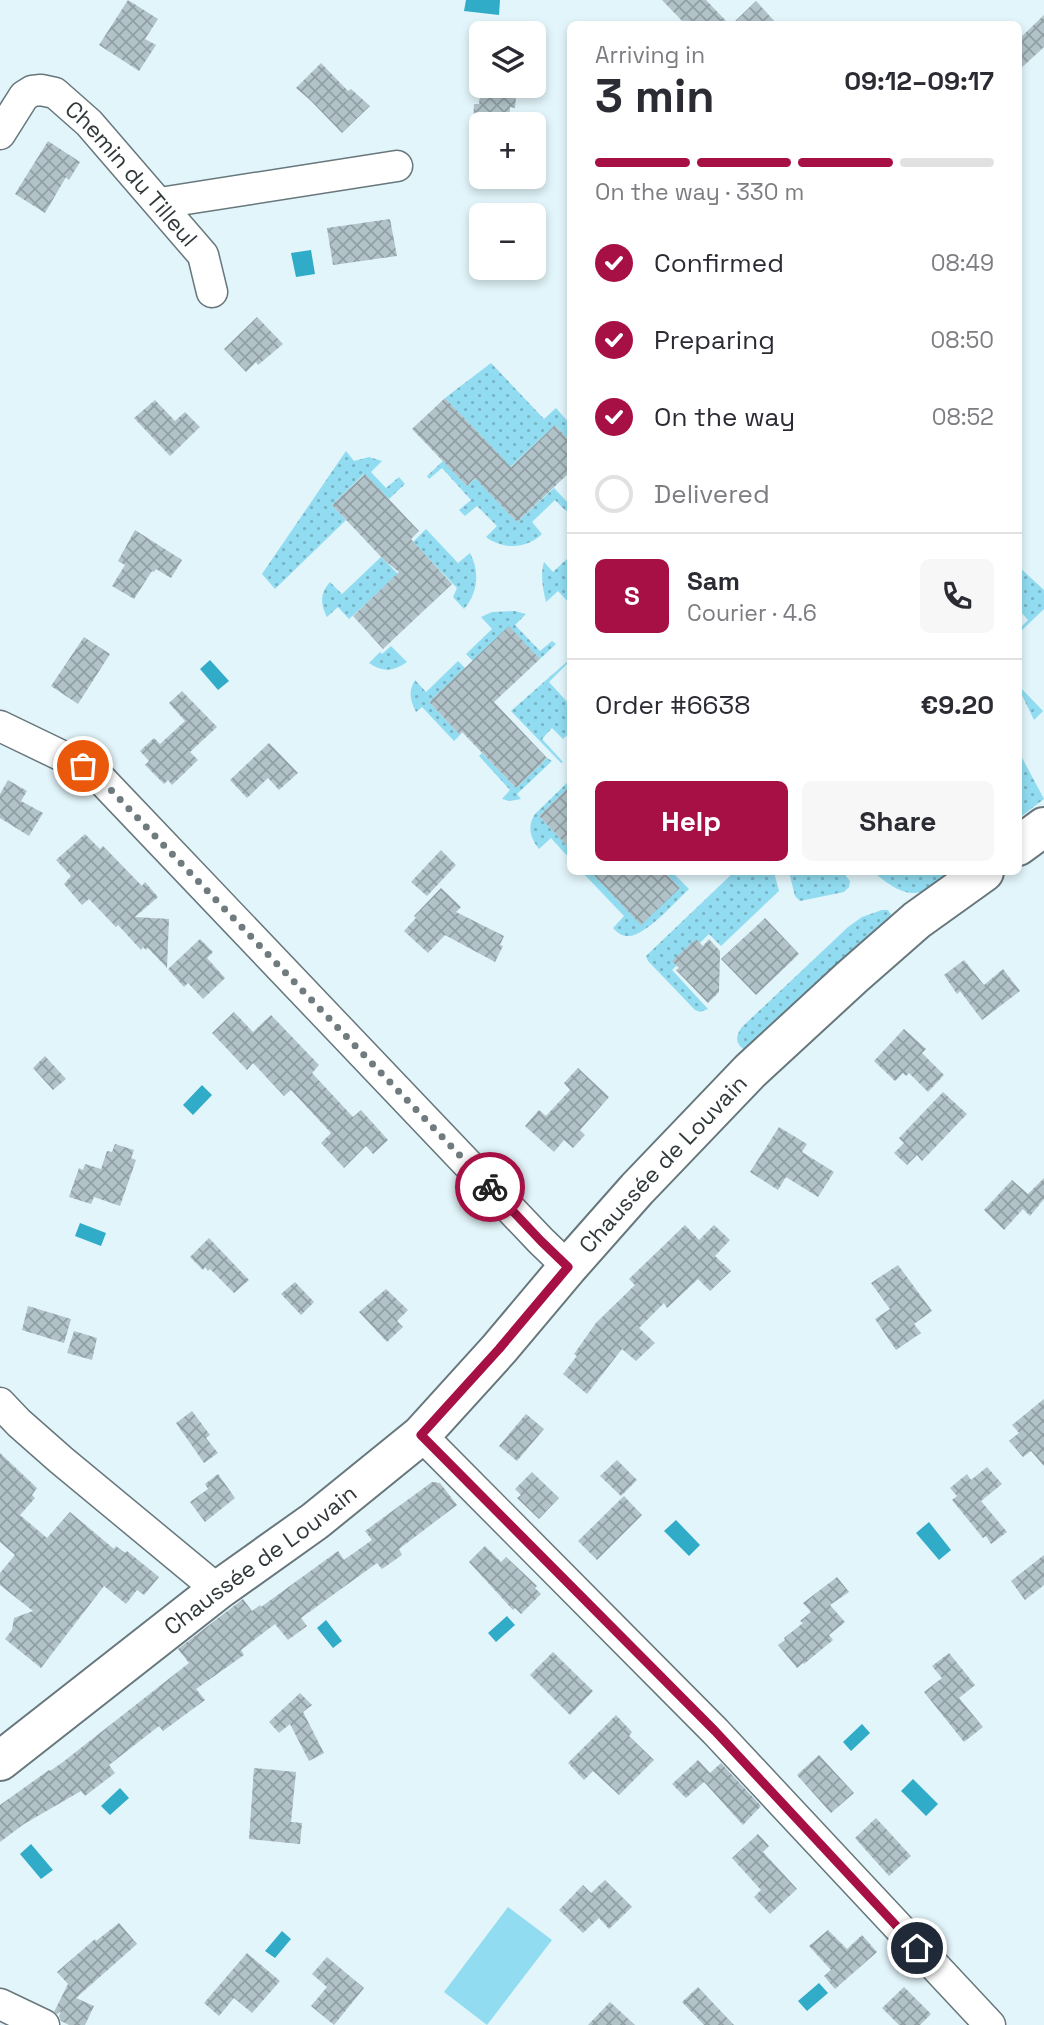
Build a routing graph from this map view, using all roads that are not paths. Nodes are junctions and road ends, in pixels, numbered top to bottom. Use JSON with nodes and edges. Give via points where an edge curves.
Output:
{"nodes":[{"id":1,"x":0,"y":134,"type":"edge"},
{"id":2,"x":397,"y":166,"type":"dead end"},
{"id":3,"x":160,"y":203,"type":"junction"},
{"id":4,"x":212,"y":292,"type":"dead end"},
{"id":5,"x":0,"y":726,"type":"edge"},
{"id":6,"x":1044,"y":827,"type":"edge"},
{"id":7,"x":1022,"y":843,"type":"edge"},
{"id":8,"x":980,"y":875,"type":"edge"},
{"id":9,"x":568,"y":1267,"type":"junction"},
{"id":10,"x":0,"y":1403,"type":"edge"},
{"id":11,"x":421,"y":1435,"type":"junction"},
{"id":12,"x":218,"y":1590,"type":"junction"},
{"id":13,"x":0,"y":1761,"type":"edge"},
{"id":14,"x":0,"y":2004,"type":"edge"},
{"id":15,"x":984,"y":2023,"type":"edge"},
{"id":16,"x":44,"y":2025,"type":"edge"}],
"edges":[{"from":1,"to":3,"type":"street","name":"Chemin du Tilleul","via":[[24,96],[41,90],[55,93],[89,123]]},
{"from":2,"to":3,"type":"street"},
{"from":3,"to":4,"type":"street","name":"Chemin du Tilleul","via":[[203,255]]},
{"from":5,"to":9,"type":"street","via":[[98,776]]},
{"from":6,"to":7,"type":"main road"},
{"from":8,"to":9,"type":"main road","name":"Chaussée de Louvain","via":[[917,920],[750,1071]]},
{"from":9,"to":11,"type":"main road","name":"Chaussée de Louvain"},
{"from":10,"to":12,"type":"street","via":[[61,1460]]},
{"from":11,"to":12,"type":"main road","name":"Chaussée de Louvain","via":[[315,1521]]},
{"from":11,"to":15,"type":"street","via":[[715,1731]]},
{"from":12,"to":13,"type":"main road","name":"Chaussée de Louvain"},
{"from":14,"to":16,"type":"street"}]}
